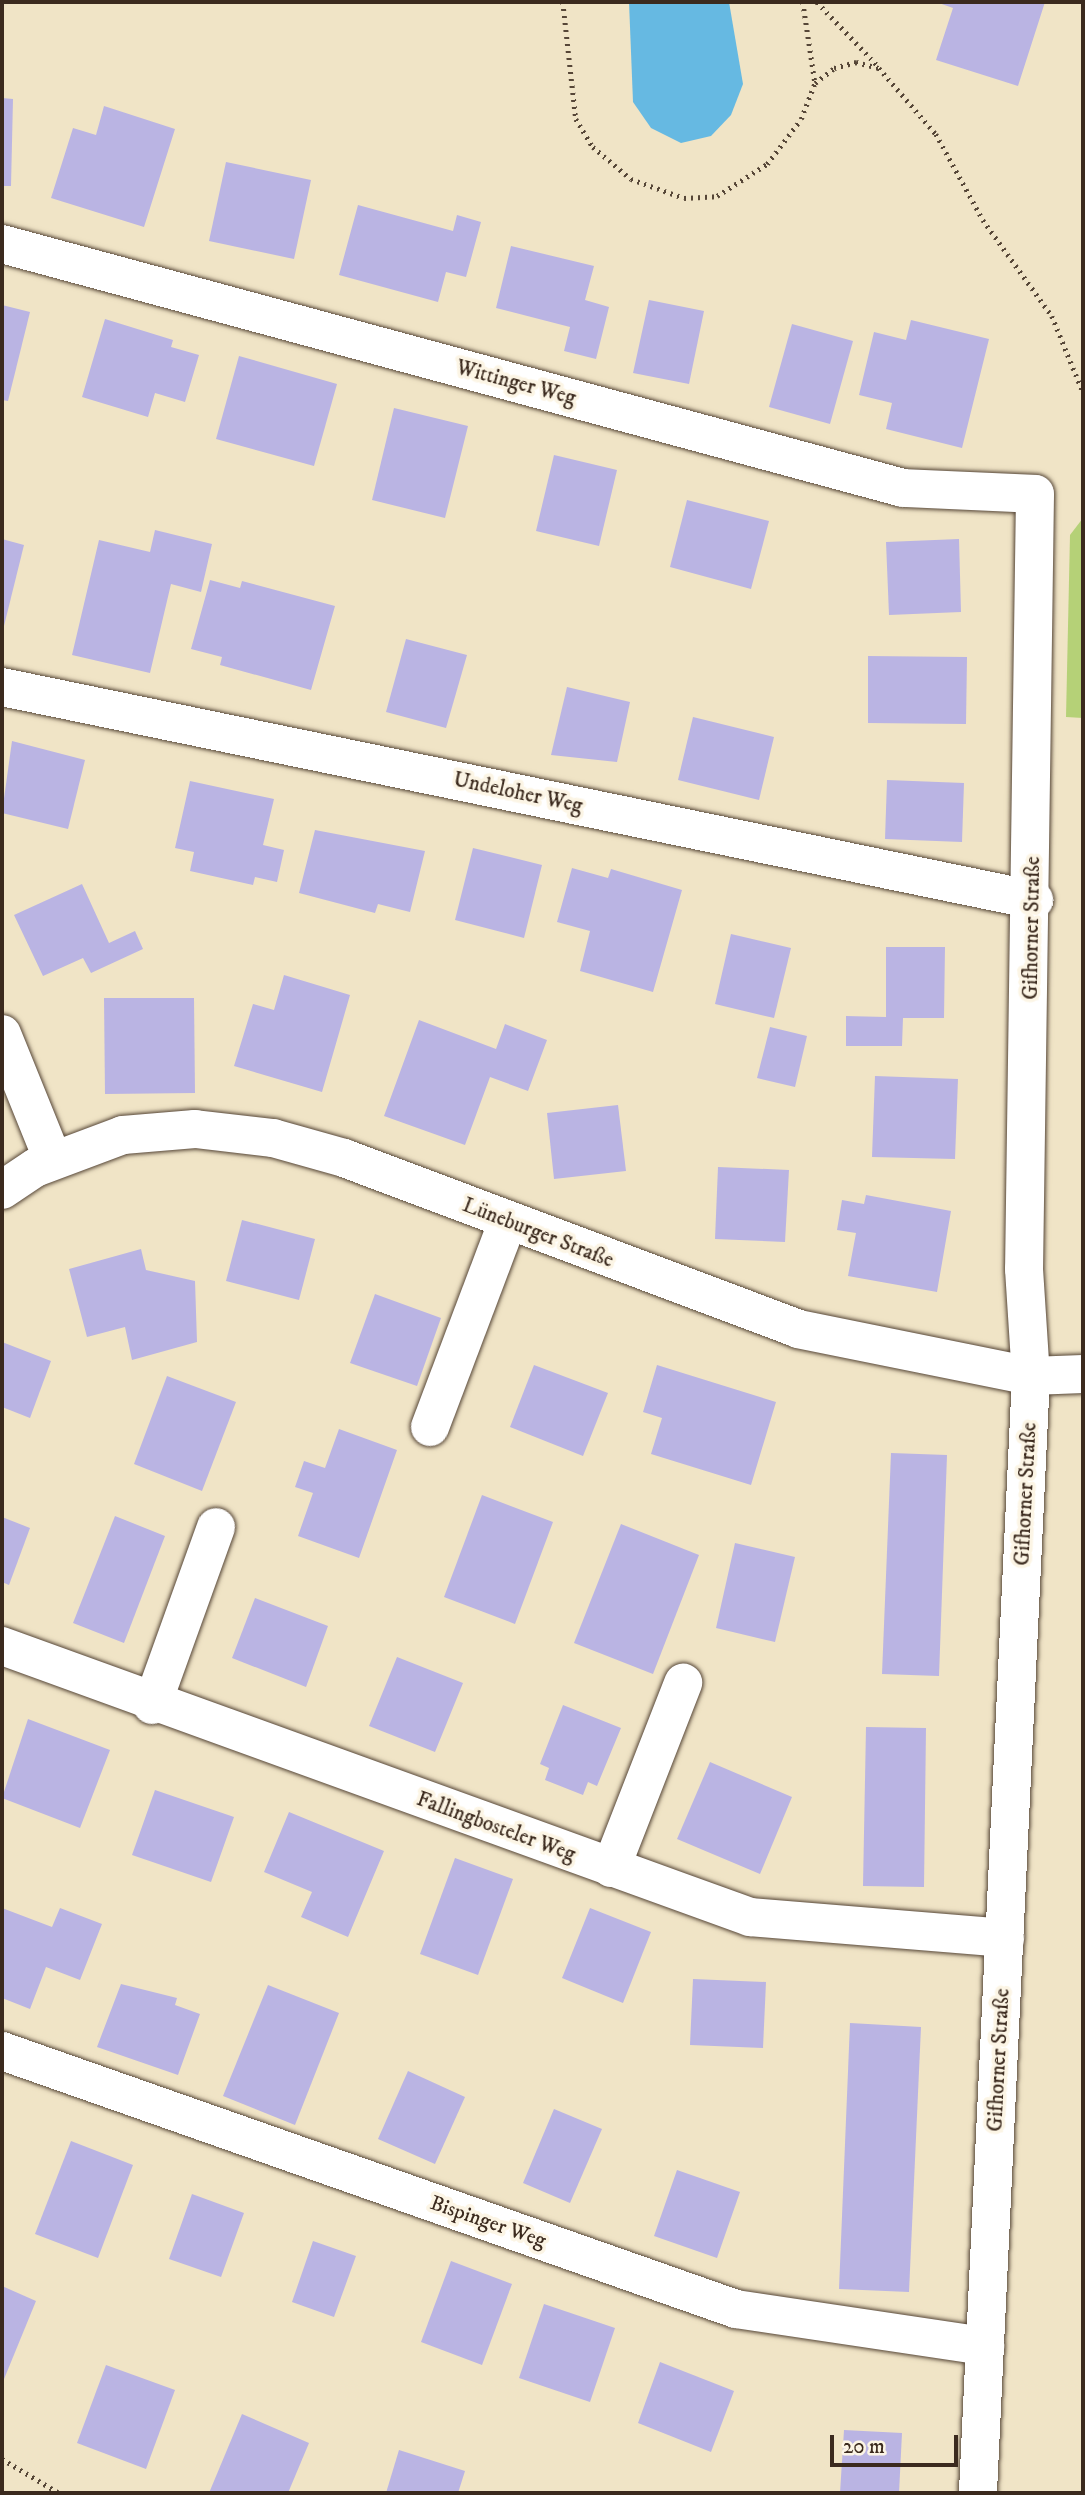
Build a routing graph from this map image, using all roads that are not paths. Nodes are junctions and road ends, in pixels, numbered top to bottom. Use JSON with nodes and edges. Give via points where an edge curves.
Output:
{"nodes":[{"id":1,"x":2,"y":244,"type":"edge"},
{"id":2,"x":1035,"y":494,"type":"joint"},
{"id":3,"x":2,"y":687,"type":"edge"},
{"id":4,"x":1034,"y":900,"type":"junction"},
{"id":5,"x":2,"y":1034,"type":"edge"},
{"id":6,"x":53,"y":1160,"type":"junction"},
{"id":7,"x":2,"y":1190,"type":"edge"},
{"id":8,"x":508,"y":1221,"type":"junction"},
{"id":9,"x":1083,"y":1374,"type":"edge"},
{"id":10,"x":1031,"y":1376,"type":"junction"},
{"id":11,"x":430,"y":1427,"type":"dead end"},
{"id":12,"x":216,"y":1527,"type":"dead end"},
{"id":13,"x":2,"y":1646,"type":"edge"},
{"id":14,"x":683,"y":1684,"type":"dead end"},
{"id":15,"x":152,"y":1705,"type":"junction"},
{"id":16,"x":611,"y":1868,"type":"junction"},
{"id":17,"x":1005,"y":1938,"type":"junction"},
{"id":18,"x":2,"y":2051,"type":"edge"},
{"id":19,"x":985,"y":2346,"type":"junction"},
{"id":20,"x":978,"y":2493,"type":"edge"}],
"edges":[{"from":1,"to":2,"type":"street","name":"Wittinger Weg","via":[[903,488]]},
{"from":2,"to":4,"type":"street","name":"Gifhorner Straße"},
{"from":3,"to":4,"type":"street","name":"Undeloher Weg"},
{"from":4,"to":10,"type":"street","name":"Gifhorner Straße","via":[[1024,1269]]},
{"from":5,"to":6,"type":"street"},
{"from":6,"to":7,"type":"street","name":"Lüneburger Straße"},
{"from":6,"to":8,"type":"street","name":"Lüneburger Straße","via":[[123,1135],[232,1131],[344,1158]]},
{"from":8,"to":10,"type":"street","name":"Lüneburger Straße","via":[[798,1329]]},
{"from":8,"to":11,"type":"street"},
{"from":9,"to":10,"type":"street","name":"Lüneburger Straße"},
{"from":10,"to":17,"type":"street","name":"Gifhorner Straße"},
{"from":12,"to":15,"type":"street"},
{"from":13,"to":15,"type":"street","name":"Fallingbosteler Weg"},
{"from":14,"to":16,"type":"street"},
{"from":15,"to":16,"type":"street","name":"Fallingbosteler Weg"},
{"from":16,"to":17,"type":"street","name":"Fallingbosteler Weg","via":[[750,1917]]},
{"from":17,"to":19,"type":"street","name":"Gifhorner Straße"},
{"from":18,"to":19,"type":"street","name":"Bispinger Weg","via":[[736,2309]]},
{"from":19,"to":20,"type":"street","name":"Gifhorner Straße"}]}
